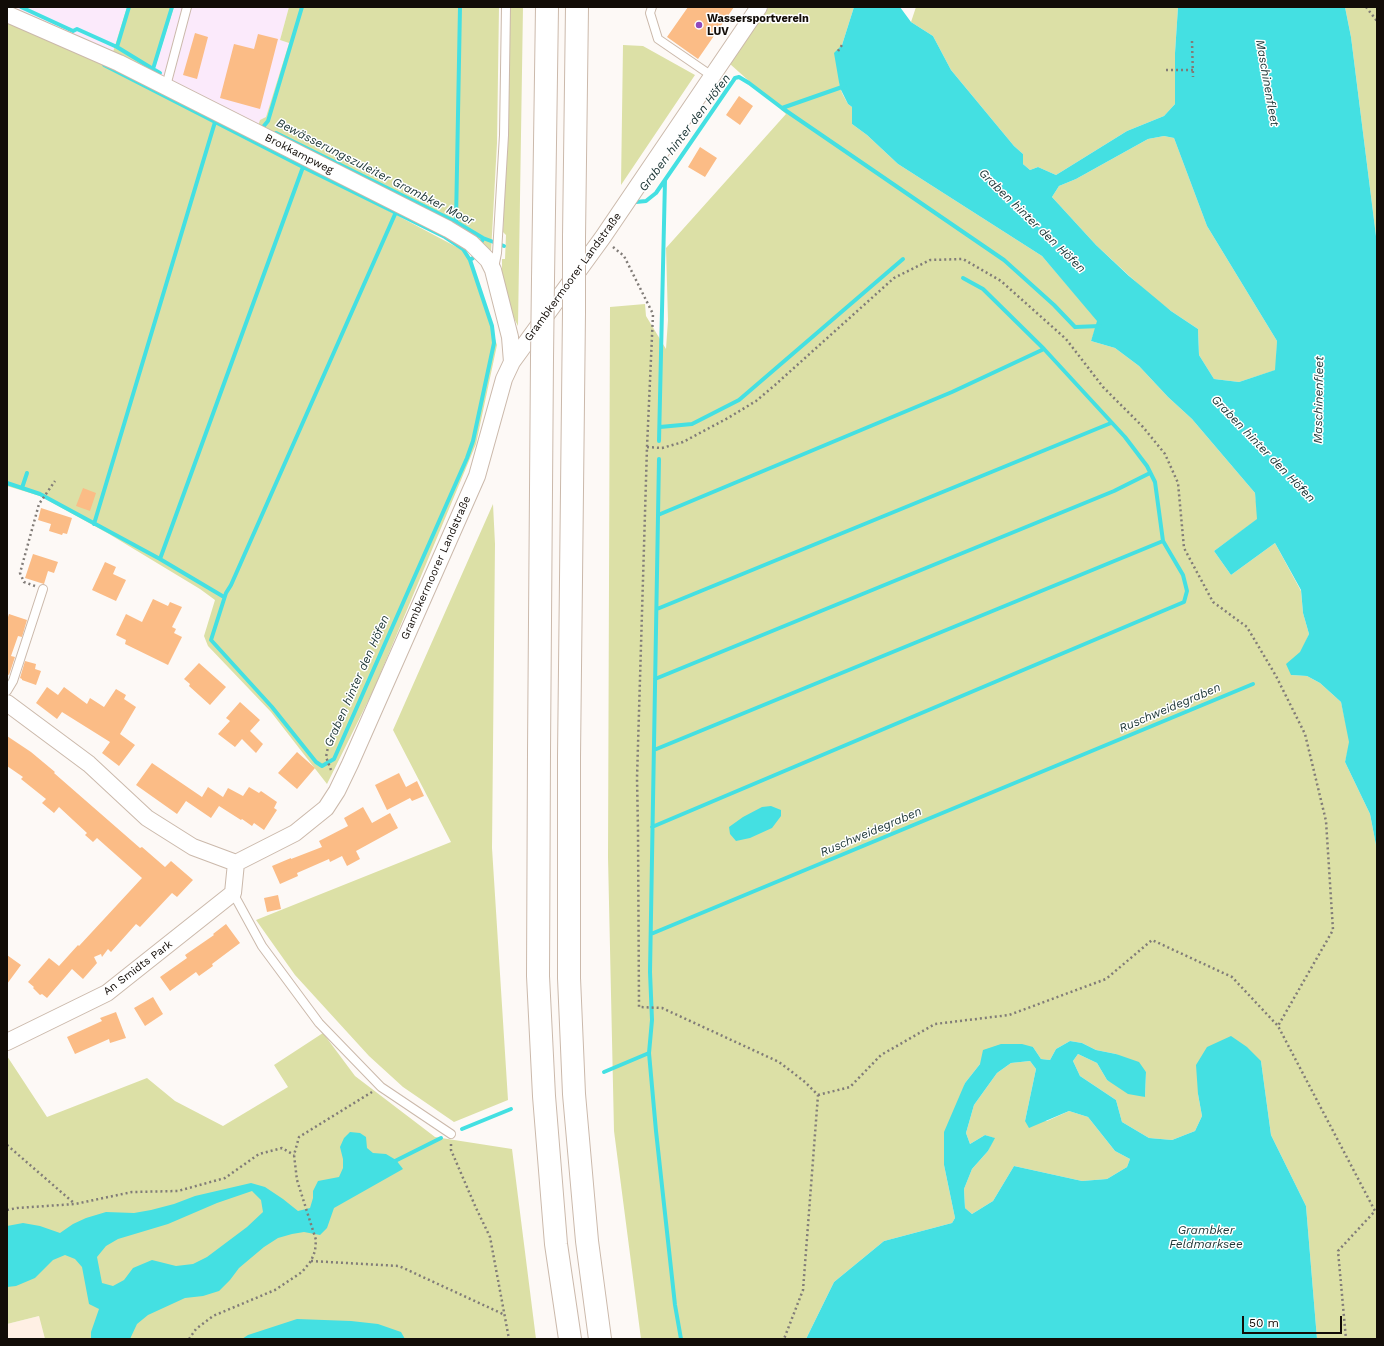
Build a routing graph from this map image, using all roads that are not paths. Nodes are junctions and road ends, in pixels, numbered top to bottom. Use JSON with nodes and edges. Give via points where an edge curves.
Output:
{"nodes":[{"id":1,"x":187,"y":7,"type":"edge"},
{"id":2,"x":506,"y":7,"type":"edge"},
{"id":3,"x":547,"y":7,"type":"edge"},
{"id":4,"x":577,"y":7,"type":"edge"},
{"id":5,"x":652,"y":7,"type":"edge"},
{"id":6,"x":759,"y":7,"type":"edge"},
{"id":7,"x":7,"y":14,"type":"edge"},
{"id":8,"x":712,"y":76,"type":"junction"},
{"id":9,"x":166,"y":86,"type":"junction"},
{"id":10,"x":493,"y":270,"type":"junction"},
{"id":11,"x":512,"y":362,"type":"junction"},
{"id":12,"x":43,"y":588,"type":"road end"},
{"id":13,"x":7,"y":691,"type":"edge"},
{"id":14,"x":7,"y":703,"type":"edge"},
{"id":15,"x":236,"y":863,"type":"junction"},
{"id":16,"x":233,"y":893,"type":"junction"},
{"id":17,"x":7,"y":1042,"type":"edge"},
{"id":18,"x":451,"y":1134,"type":"road end"},
{"id":19,"x":570,"y":1339,"type":"edge"},
{"id":20,"x":600,"y":1339,"type":"edge"}],
"edges":[{"from":1,"to":9,"type":"lane"},
{"from":2,"to":10,"type":"lane","via":[[504,135],[497,253]]},
{"from":3,"to":19,"type":"highway","bridge":true,"via":[[538,976],[544,1096],[556,1244]]},
{"from":4,"to":20,"type":"highway","bridge":true,"via":[[569,978],[574,1094],[587,1241]]},
{"from":5,"to":8,"type":"lane","via":[[650,13],[658,39]]},
{"from":6,"to":8,"type":"street","name":"Grambkermoorer Landstraße"},
{"from":7,"to":9,"type":"street","name":"Brokkampweg"},
{"from":8,"to":11,"type":"street","name":"Grambkermoorer Landstraße","via":[[603,237]]},
{"from":9,"to":10,"type":"street","name":"Brokkampweg","via":[[448,229],[481,251]]},
{"from":10,"to":11,"type":"street","name":"Brokkampweg","via":[[510,338]]},
{"from":11,"to":15,"type":"street","name":"Grambkermoorer Landstraße","via":[[504,378],[477,476],[337,792],[326,808],[295,833]]},
{"from":12,"to":13,"type":"lane","via":[[13,681]]},
{"from":14,"to":15,"type":"street","via":[[89,764],[147,818],[193,847]]},
{"from":15,"to":16,"type":"street"},
{"from":16,"to":17,"type":"street","name":"An Smidts Park","via":[[107,993]]},
{"from":16,"to":18,"type":"lane","via":[[262,946],[319,1023],[381,1086]]}]}
